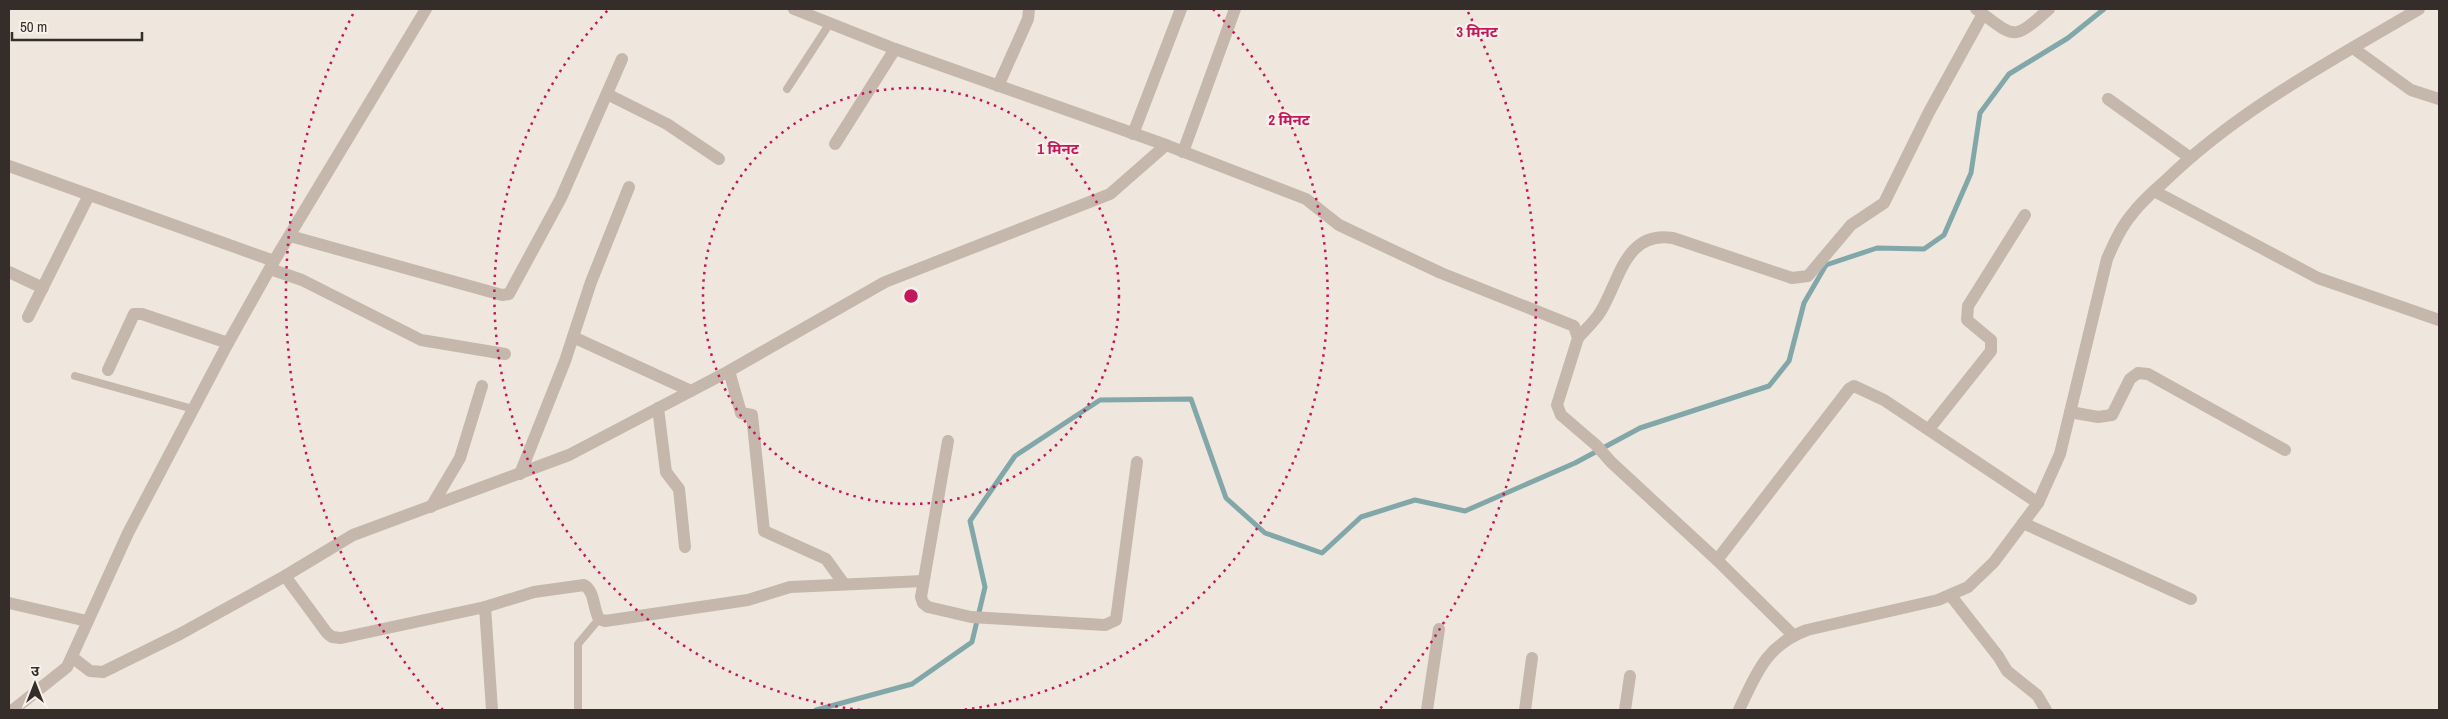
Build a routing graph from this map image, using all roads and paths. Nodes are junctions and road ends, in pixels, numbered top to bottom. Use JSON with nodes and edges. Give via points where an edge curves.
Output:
{"nodes":[{"id":1,"x":426,"y":9,"type":"edge"},
{"id":2,"x":794,"y":9,"type":"edge"},
{"id":3,"x":1029,"y":9,"type":"edge"},
{"id":4,"x":1181,"y":9,"type":"edge"},
{"id":5,"x":1235,"y":9,"type":"edge"},
{"id":6,"x":2049,"y":9,"type":"edge"},
{"id":7,"x":2419,"y":9,"type":"edge"},
{"id":8,"x":1980,"y":11,"type":"edge"},
{"id":9,"x":830,"y":23,"type":"junction"},
{"id":10,"x":2353,"y":48,"type":"junction"},
{"id":11,"x":896,"y":49,"type":"junction"},
{"id":12,"x":622,"y":59,"type":"dead end"},
{"id":13,"x":998,"y":86,"type":"junction"},
{"id":14,"x":787,"y":89,"type":"dead end"},
{"id":15,"x":607,"y":94,"type":"junction"},
{"id":16,"x":2108,"y":99,"type":"dead end"},
{"id":17,"x":2439,"y":99,"type":"edge"},
{"id":18,"x":1133,"y":134,"type":"junction"},
{"id":19,"x":835,"y":144,"type":"dead end"},
{"id":20,"x":1166,"y":145,"type":"junction"},
{"id":21,"x":1183,"y":152,"type":"junction"},
{"id":22,"x":2189,"y":157,"type":"junction"},
{"id":23,"x":719,"y":159,"type":"dead end"},
{"id":24,"x":9,"y":166,"type":"edge"},
{"id":25,"x":629,"y":187,"type":"dead end"},
{"id":26,"x":2154,"y":191,"type":"junction"},
{"id":27,"x":89,"y":195,"type":"junction"},
{"id":28,"x":2025,"y":215,"type":"dead end"},
{"id":29,"x":290,"y":236,"type":"junction"},
{"id":30,"x":272,"y":265,"type":"junction"},
{"id":31,"x":9,"y":272,"type":"edge"},
{"id":32,"x":42,"y":288,"type":"junction"},
{"id":33,"x":28,"y":317,"type":"dead end"},
{"id":34,"x":2439,"y":320,"type":"edge"},
{"id":35,"x":573,"y":337,"type":"junction"},
{"id":36,"x":1578,"y":338,"type":"junction"},
{"id":37,"x":228,"y":343,"type":"junction"},
{"id":38,"x":505,"y":354,"type":"dead end"},
{"id":39,"x":108,"y":370,"type":"dead end"},
{"id":40,"x":729,"y":371,"type":"junction"},
{"id":41,"x":75,"y":376,"type":"dead end"},
{"id":42,"x":482,"y":386,"type":"dead end"},
{"id":43,"x":691,"y":391,"type":"junction"},
{"id":44,"x":658,"y":408,"type":"junction"},
{"id":45,"x":193,"y":409,"type":"junction"},
{"id":46,"x":2070,"y":412,"type":"junction"},
{"id":47,"x":1929,"y":429,"type":"junction"},
{"id":48,"x":948,"y":441,"type":"dead end"},
{"id":49,"x":2284,"y":450,"type":"dead end"},
{"id":50,"x":1137,"y":462,"type":"dead end"},
{"id":51,"x":520,"y":474,"type":"junction"},
{"id":52,"x":2038,"y":503,"type":"junction"},
{"id":53,"x":431,"y":507,"type":"junction"},
{"id":54,"x":2023,"y":523,"type":"junction"},
{"id":55,"x":685,"y":547,"type":"dead end"},
{"id":56,"x":1717,"y":560,"type":"junction"},
{"id":57,"x":285,"y":576,"type":"junction"},
{"id":58,"x":923,"y":581,"type":"junction"},
{"id":59,"x":844,"y":584,"type":"junction"},
{"id":60,"x":1951,"y":596,"type":"junction"},
{"id":61,"x":2190,"y":599,"type":"dead end"},
{"id":62,"x":9,"y":603,"type":"edge"},
{"id":63,"x":485,"y":607,"type":"junction"},
{"id":64,"x":599,"y":619,"type":"junction"},
{"id":65,"x":87,"y":620,"type":"junction"},
{"id":66,"x":1439,"y":629,"type":"dead end"},
{"id":67,"x":1793,"y":635,"type":"junction"},
{"id":68,"x":72,"y":658,"type":"junction"},
{"id":69,"x":1532,"y":658,"type":"dead end"},
{"id":70,"x":1630,"y":676,"type":"dead end"},
{"id":71,"x":13,"y":710,"type":"edge"},
{"id":72,"x":492,"y":710,"type":"edge"},
{"id":73,"x":578,"y":710,"type":"edge"},
{"id":74,"x":1427,"y":710,"type":"edge"},
{"id":75,"x":1524,"y":710,"type":"edge"},
{"id":76,"x":1625,"y":710,"type":"edge"},
{"id":77,"x":1739,"y":710,"type":"edge"},
{"id":78,"x":2046,"y":710,"type":"edge"}],
"edges":[{"from":1,"to":29,"type":"street"},
{"from":2,"to":9,"type":"street"},
{"from":3,"to":13,"type":"street","via":[[1028,19]]},
{"from":4,"to":18,"type":"street"},
{"from":5,"to":21,"type":"street"},
{"from":6,"to":8,"type":"street","via":[[2026,30],[2016,34]]},
{"from":7,"to":10,"type":"street"},
{"from":8,"to":36,"type":"street","via":[[1884,203],[1852,225],[1808,276],[1792,278],[1673,238],[1648,238],[1631,252],[1600,312]]},
{"from":9,"to":11,"type":"street"},
{"from":9,"to":14,"type":"lane"},
{"from":10,"to":17,"type":"street","via":[[2411,90]]},
{"from":10,"to":22,"type":"street","via":[[2240,117]]},
{"from":11,"to":13,"type":"street"},
{"from":11,"to":19,"type":"street"},
{"from":12,"to":15,"type":"street"},
{"from":13,"to":18,"type":"street"},
{"from":15,"to":23,"type":"street","via":[[667,124]]},
{"from":15,"to":29,"type":"street","via":[[560,198],[509,294],[502,295]]},
{"from":16,"to":22,"type":"street"},
{"from":18,"to":20,"type":"street"},
{"from":20,"to":21,"type":"street"},
{"from":20,"to":40,"type":"street","via":[[1110,194],[885,282]]},
{"from":21,"to":36,"type":"street","via":[[1306,199],[1339,225],[1441,273],[1574,326]]},
{"from":22,"to":26,"type":"street"},
{"from":24,"to":27,"type":"street"},
{"from":25,"to":35,"type":"street"},
{"from":26,"to":34,"type":"street","via":[[2318,278]]},
{"from":26,"to":46,"type":"street","via":[[2133,212],[2116,237],[2107,259]]},
{"from":27,"to":30,"type":"street"},
{"from":27,"to":32,"type":"street"},
{"from":28,"to":47,"type":"street","via":[[1968,306],[1967,320],[1991,340],[1991,351]]},
{"from":29,"to":30,"type":"street"},
{"from":30,"to":37,"type":"street"},
{"from":30,"to":38,"type":"street","via":[[415,338]]},
{"from":31,"to":32,"type":"street"},
{"from":32,"to":33,"type":"street"},
{"from":35,"to":43,"type":"street"},
{"from":35,"to":51,"type":"street"},
{"from":36,"to":56,"type":"street","via":[[1557,405],[1561,415]]},
{"from":37,"to":39,"type":"street","via":[[134,314]]},
{"from":37,"to":45,"type":"street"},
{"from":40,"to":43,"type":"street"},
{"from":40,"to":59,"type":"street","via":[[741,413],[752,415],[764,531],[826,559]]},
{"from":41,"to":45,"type":"lane"},
{"from":42,"to":53,"type":"street","via":[[460,458]]},
{"from":43,"to":44,"type":"street"},
{"from":44,"to":51,"type":"street","via":[[569,455]]},
{"from":44,"to":55,"type":"street","via":[[666,472],[679,489]]},
{"from":45,"to":65,"type":"street"},
{"from":46,"to":49,"type":"street","via":[[2098,417],[2112,415],[2130,379],[2138,373],[2148,374]]},
{"from":46,"to":52,"type":"street","via":[[2060,454]]},
{"from":47,"to":52,"type":"street"},
{"from":47,"to":56,"type":"street","via":[[1859,387],[1849,389]]},
{"from":48,"to":58,"type":"street"},
{"from":50,"to":58,"type":"street","via":[[1116,620],[1105,625],[971,617],[928,607],[921,597]]},
{"from":51,"to":53,"type":"street"},
{"from":52,"to":54,"type":"street"},
{"from":53,"to":57,"type":"street","via":[[353,535]]},
{"from":54,"to":60,"type":"street","via":[[1980,578]]},
{"from":54,"to":61,"type":"street"},
{"from":56,"to":67,"type":"street"},
{"from":57,"to":63,"type":"street","via":[[332,637],[341,638]]},
{"from":57,"to":68,"type":"street","via":[[103,672],[90,671]]},
{"from":58,"to":59,"type":"street"},
{"from":59,"to":64,"type":"street","via":[[790,587],[748,600],[605,621]]},
{"from":60,"to":67,"type":"street"},
{"from":60,"to":78,"type":"street","via":[[2007,671],[2037,695]]},
{"from":62,"to":65,"type":"street"},
{"from":63,"to":64,"type":"street","via":[[528,593],[584,585],[590,592]]},
{"from":63,"to":72,"type":"street"},
{"from":64,"to":73,"type":"lane","via":[[578,644]]},
{"from":65,"to":68,"type":"street"},
{"from":66,"to":74,"type":"street"},
{"from":67,"to":77,"type":"street","via":[[1776,646],[1759,668]]},
{"from":68,"to":71,"type":"street","via":[[58,676]]},
{"from":69,"to":75,"type":"street"},
{"from":70,"to":76,"type":"street"}]}
